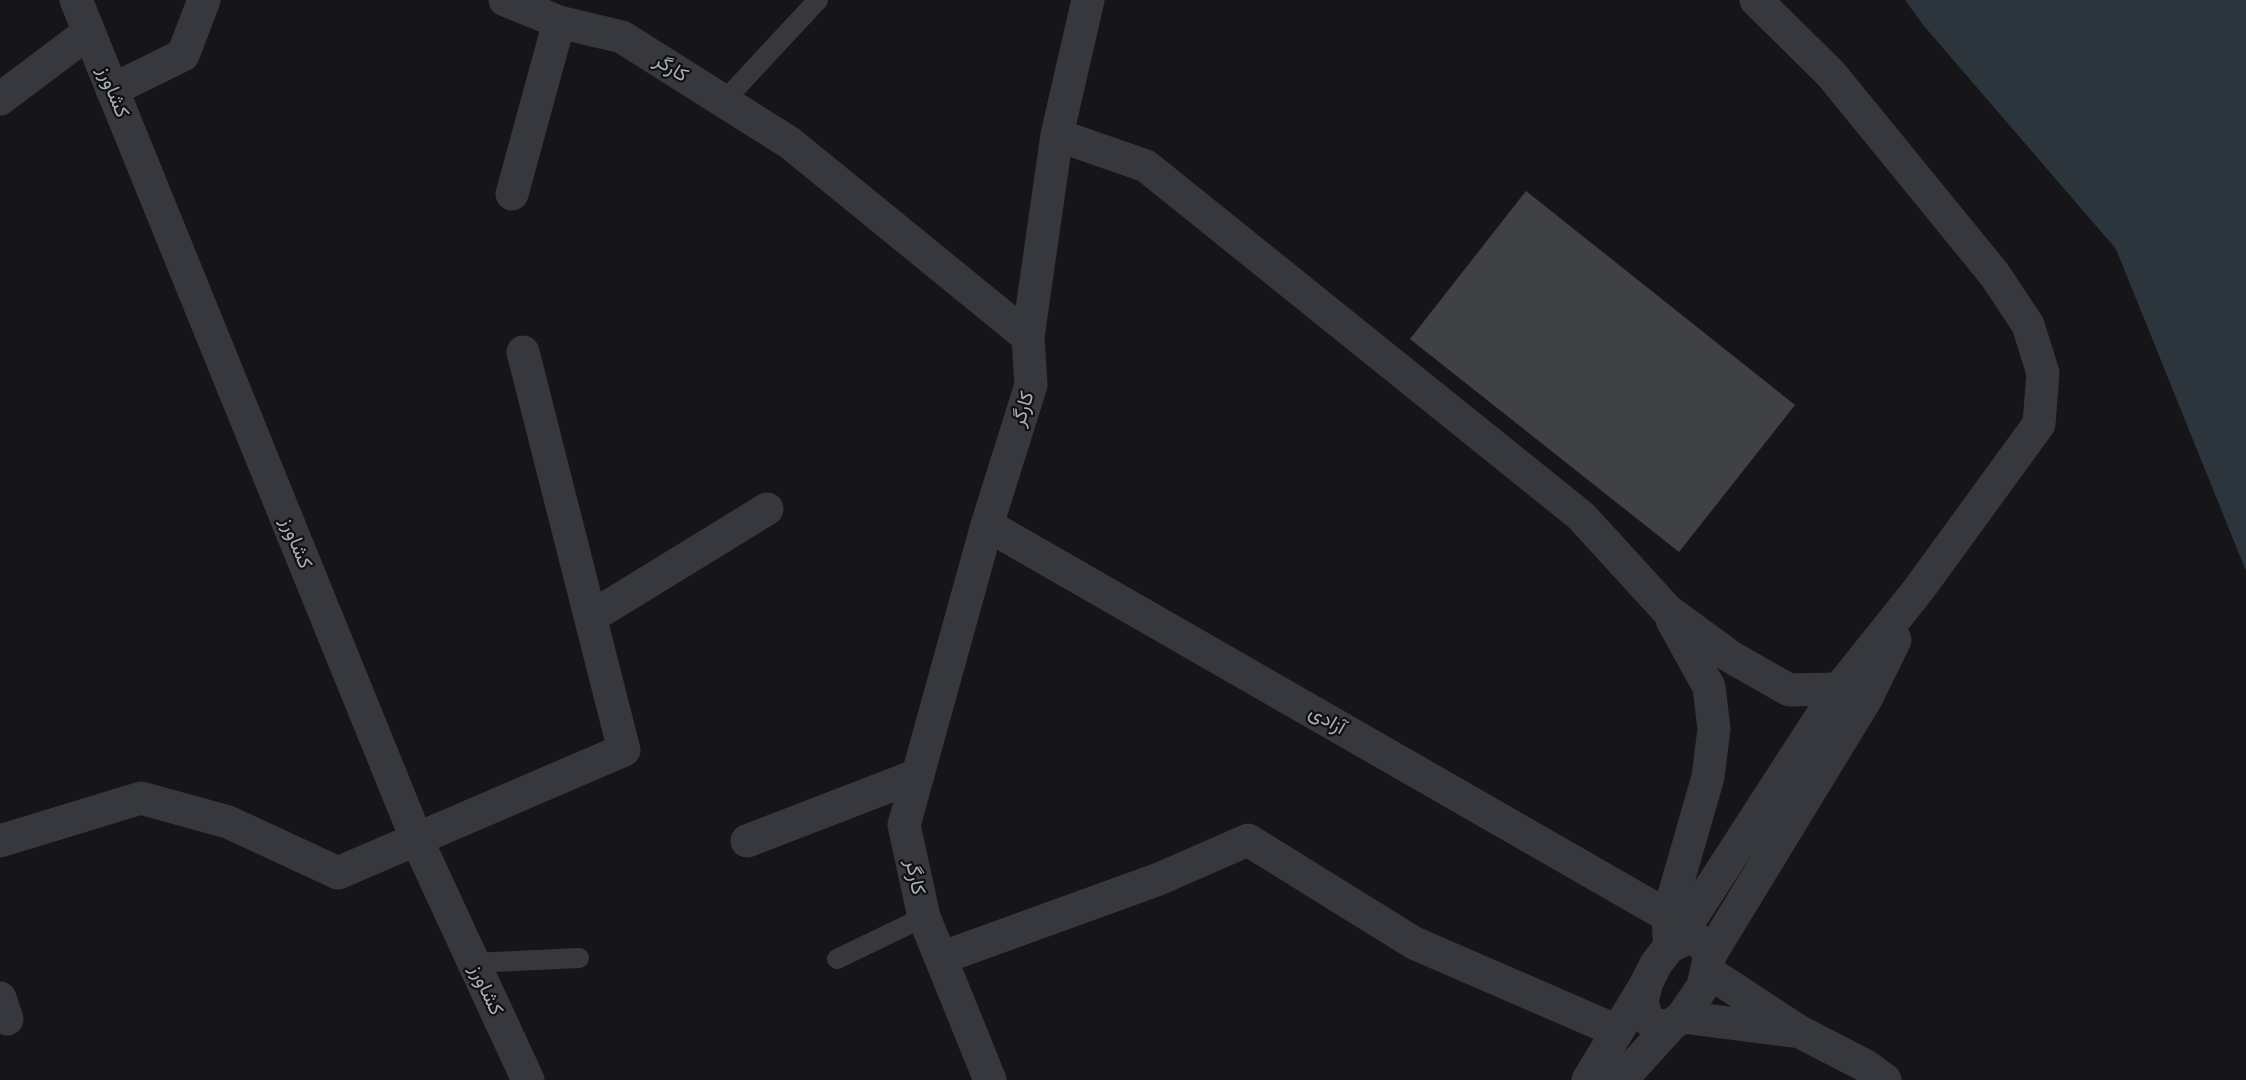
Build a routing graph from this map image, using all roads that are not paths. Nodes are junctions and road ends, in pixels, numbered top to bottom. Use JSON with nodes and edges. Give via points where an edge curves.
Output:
{"nodes":[{"id":1,"x":76,"y":0,"type":"edge"},
{"id":2,"x":204,"y":0,"type":"edge"},
{"id":3,"x":505,"y":0,"type":"edge"},
{"id":4,"x":818,"y":0,"type":"edge"},
{"id":5,"x":1088,"y":0,"type":"edge"},
{"id":6,"x":1756,"y":0,"type":"edge"},
{"id":7,"x":559,"y":22,"type":"junction"},
{"id":8,"x":89,"y":32,"type":"junction"},
{"id":9,"x":112,"y":90,"type":"junction"},
{"id":10,"x":0,"y":99,"type":"edge"},
{"id":11,"x":724,"y":101,"type":"junction"},
{"id":12,"x":1057,"y":135,"type":"junction"},
{"id":13,"x":512,"y":194,"type":"dead end"},
{"id":14,"x":1028,"y":337,"type":"junction"},
{"id":15,"x":523,"y":352,"type":"dead end"},
{"id":16,"x":767,"y":509,"type":"dead end"},
{"id":17,"x":987,"y":525,"type":"junction"},
{"id":18,"x":1919,"y":589,"type":"junction"},
{"id":19,"x":1667,"y":610,"type":"junction"},
{"id":20,"x":591,"y":617,"type":"junction"},
{"id":21,"x":1839,"y":689,"type":"junction"},
{"id":22,"x":918,"y":775,"type":"junction"},
{"id":23,"x":417,"y":840,"type":"junction"},
{"id":24,"x":0,"y":841,"type":"edge"},
{"id":25,"x":747,"y":841,"type":"dead end"},
{"id":26,"x":924,"y":917,"type":"junction"},
{"id":27,"x":1671,"y":935,"type":"junction"},
{"id":28,"x":579,"y":958,"type":"dead end"},
{"id":29,"x":941,"y":958,"type":"junction"},
{"id":30,"x":837,"y":959,"type":"dead end"},
{"id":31,"x":473,"y":963,"type":"junction"},
{"id":32,"x":1708,"y":963,"type":"junction"},
{"id":33,"x":1647,"y":982,"type":"junction"},
{"id":34,"x":1677,"y":1020,"type":"junction"},
{"id":35,"x":1617,"y":1031,"type":"junction"},
{"id":36,"x":1800,"y":1032,"type":"junction"},
{"id":37,"x":528,"y":1080,"type":"edge"},
{"id":38,"x":990,"y":1080,"type":"edge"},
{"id":39,"x":1588,"y":1080,"type":"edge"},
{"id":40,"x":1621,"y":1080,"type":"edge"},
{"id":41,"x":1885,"y":1080,"type":"edge"}],
"edges":[{"from":1,"to":8,"type":"street","name":"کشاورز"},
{"from":2,"to":9,"type":"street","via":[[183,55]]},
{"from":3,"to":7,"type":"street","name":"کارگر"},
{"from":4,"to":11,"type":"lane"},
{"from":5,"to":12,"type":"street"},
{"from":6,"to":18,"type":"street","via":[[1831,74],[1995,275],[2028,325],[2043,373],[2039,424]]},
{"from":7,"to":11,"type":"street","name":"کارگر","via":[[622,37]]},
{"from":7,"to":13,"type":"street"},
{"from":8,"to":9,"type":"street","name":"کشاورز"},
{"from":8,"to":10,"type":"street"},
{"from":9,"to":23,"type":"street","name":"کشاورز"},
{"from":11,"to":14,"type":"street","name":"کارگر","via":[[790,143]]},
{"from":12,"to":14,"type":"street"},
{"from":12,"to":19,"type":"street","via":[[1146,166],[1581,516]]},
{"from":14,"to":17,"type":"street","name":"کارگر","via":[[1032,385]]},
{"from":15,"to":20,"type":"street"},
{"from":16,"to":20,"type":"street"},
{"from":17,"to":22,"type":"street","name":"کارگر"},
{"from":17,"to":27,"type":"street","name":"آزادی"},
{"from":18,"to":21,"type":"street"},
{"from":18,"to":32,"type":"street","via":[[1866,699]]},
{"from":19,"to":21,"type":"street","via":[[1731,657],[1789,690]]},
{"from":19,"to":27,"type":"street","via":[[1709,687],[1714,729],[1708,777]]},
{"from":20,"to":23,"type":"street","via":[[624,750]]},
{"from":21,"to":27,"type":"street"},
{"from":22,"to":25,"type":"street"},
{"from":22,"to":26,"type":"street","name":"کارگر","via":[[904,825]]},
{"from":23,"to":24,"type":"street","via":[[338,873],[228,822],[141,798]]},
{"from":23,"to":31,"type":"street","name":"کشاورز"},
{"from":26,"to":29,"type":"street","name":"کارگر"},
{"from":26,"to":30,"type":"lane"},
{"from":27,"to":32,"type":"street","via":[[1697,939],[1704,946]]},
{"from":27,"to":33,"type":"street"},
{"from":28,"to":31,"type":"lane"},
{"from":29,"to":35,"type":"street","via":[[1159,879],[1248,840],[1414,943]]},
{"from":29,"to":38,"type":"street","name":"کارگر"},
{"from":31,"to":37,"type":"street","name":"کشاورز"},
{"from":32,"to":34,"type":"street","via":[[1703,986]]},
{"from":32,"to":36,"type":"street"},
{"from":33,"to":34,"type":"street","via":[[1642,1001],[1646,1017],[1662,1026]]},
{"from":33,"to":35,"type":"street"},
{"from":34,"to":36,"type":"street"},
{"from":34,"to":40,"type":"street"},
{"from":35,"to":39,"type":"street"},
{"from":36,"to":41,"type":"street"}]}
